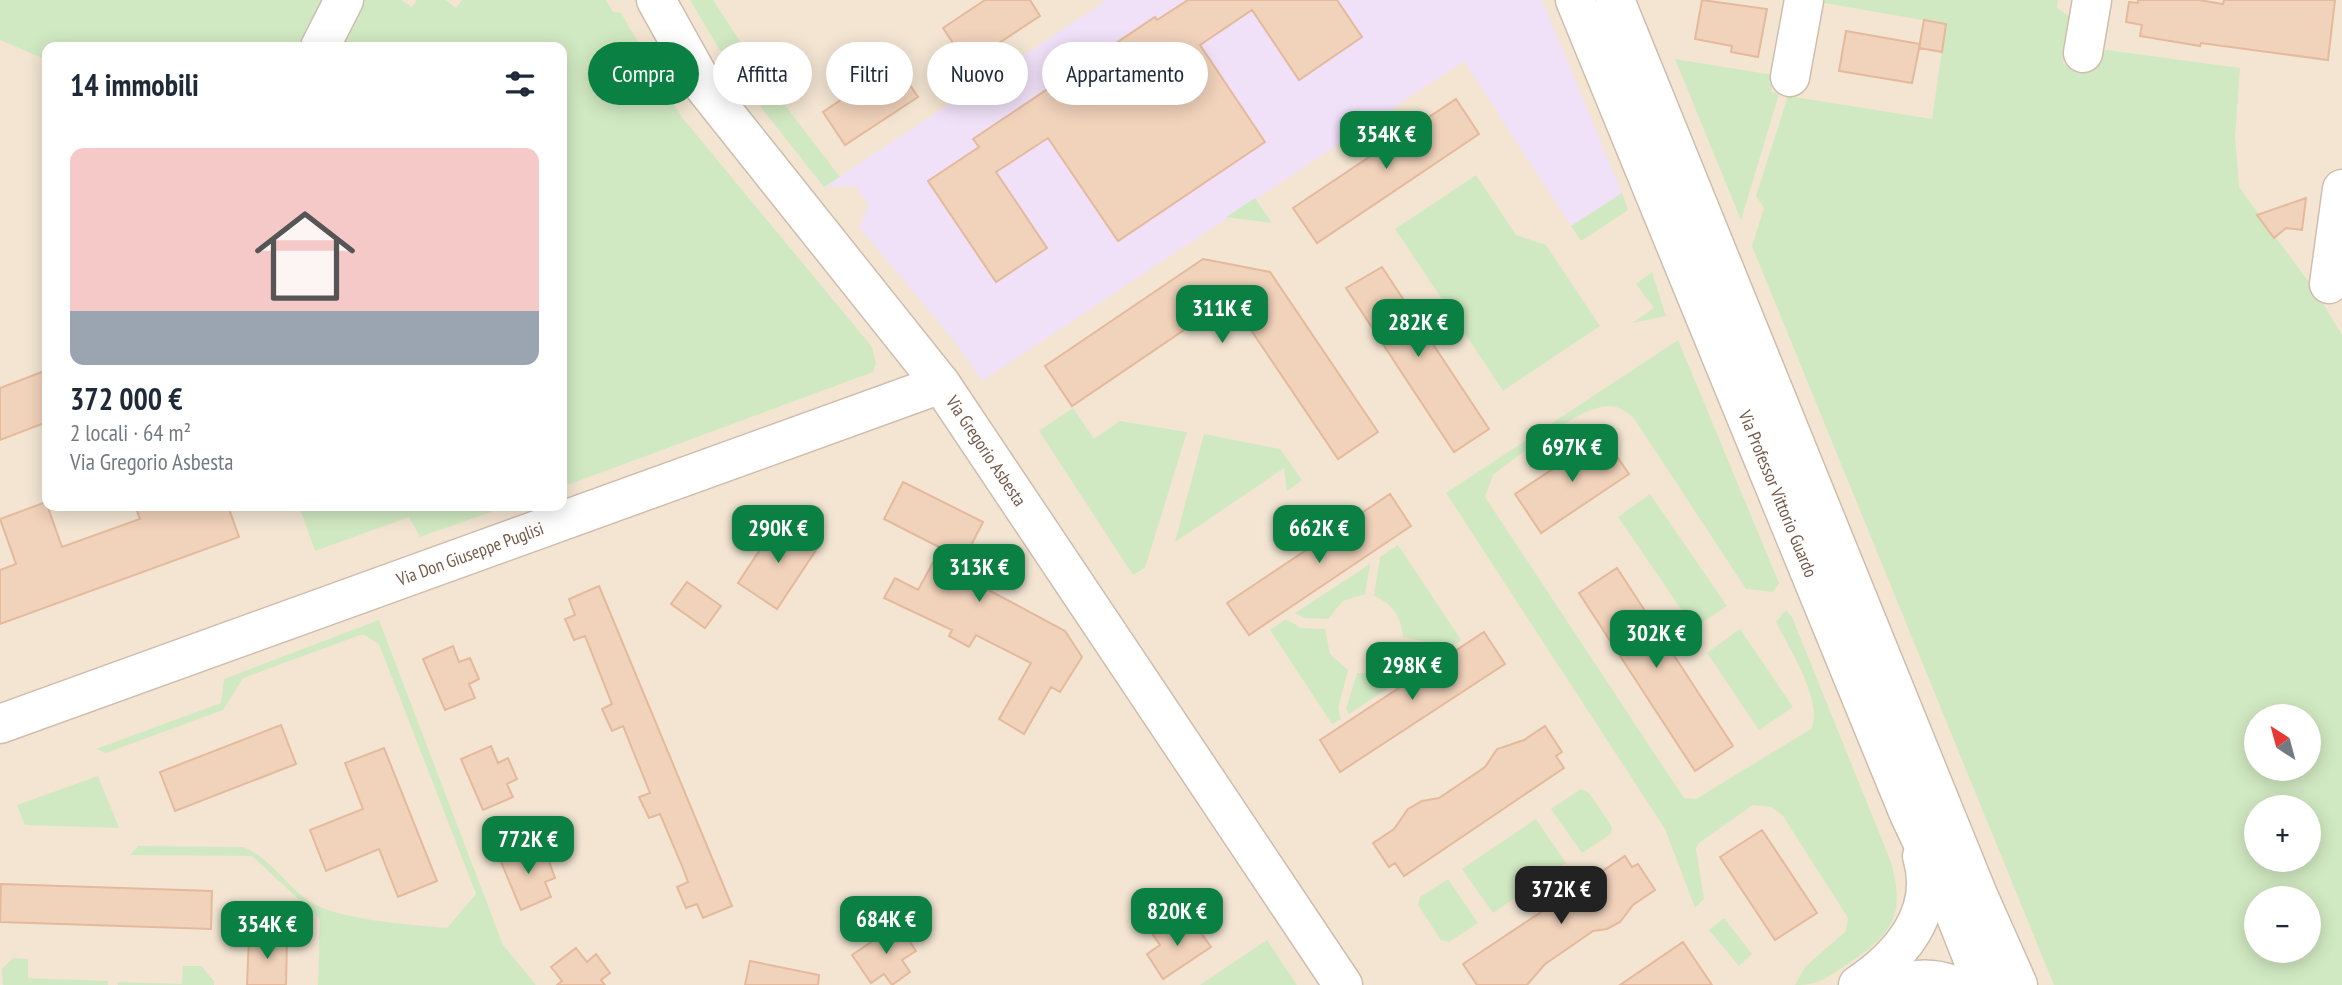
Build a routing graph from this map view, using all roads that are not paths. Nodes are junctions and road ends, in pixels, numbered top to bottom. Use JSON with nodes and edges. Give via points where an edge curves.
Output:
{"nodes":[{"id":1,"x":344,"y":0,"type":"edge"},
{"id":2,"x":656,"y":0,"type":"edge"},
{"id":3,"x":1575,"y":0,"type":"edge"},
{"id":4,"x":1615,"y":0,"type":"edge"},
{"id":5,"x":1804,"y":0,"type":"edge"},
{"id":6,"x":2092,"y":0,"type":"edge"},
{"id":7,"x":323,"y":42,"type":"edge"},
{"id":8,"x":2083,"y":53,"type":"dead end"},
{"id":9,"x":1790,"y":77,"type":"dead end"},
{"id":10,"x":2342,"y":190,"type":"edge"},
{"id":11,"x":2329,"y":284,"type":"dead end"},
{"id":12,"x":941,"y":384,"type":"junction"},
{"id":13,"x":0,"y":724,"type":"edge"},
{"id":14,"x":1909,"y":814,"type":"junction"},
{"id":15,"x":1343,"y":985,"type":"edge"},
{"id":16,"x":1858,"y":985,"type":"edge"},
{"id":17,"x":1904,"y":985,"type":"edge"},
{"id":18,"x":1954,"y":985,"type":"edge"},
{"id":19,"x":1983,"y":985,"type":"edge"},
{"id":20,"x":2018,"y":985,"type":"edge"}],
"edges":[{"from":1,"to":7,"type":"street"},
{"from":2,"to":12,"type":"street","name":"Via Gregorio Asbesta","via":[[705,88]]},
{"from":3,"to":14,"type":"street","name":"Via Professor Vittorio Guardo"},
{"from":4,"to":20,"type":"street","name":"Via Professor Vittorio Guardo"},
{"from":5,"to":9,"type":"street"},
{"from":6,"to":8,"type":"street"},
{"from":10,"to":11,"type":"street"},
{"from":12,"to":13,"type":"street","name":"Via Don Giuseppe Puglisi"},
{"from":12,"to":15,"type":"street","name":"Via Gregorio Asbesta"},
{"from":14,"to":16,"type":"street","via":[[1926,869],[1919,921],[1886,967]]},
{"from":14,"to":19,"type":"street","name":"Via Professor Vittorio Guardo"},
{"from":17,"to":18,"type":"street","via":[[1919,980]]}]}
